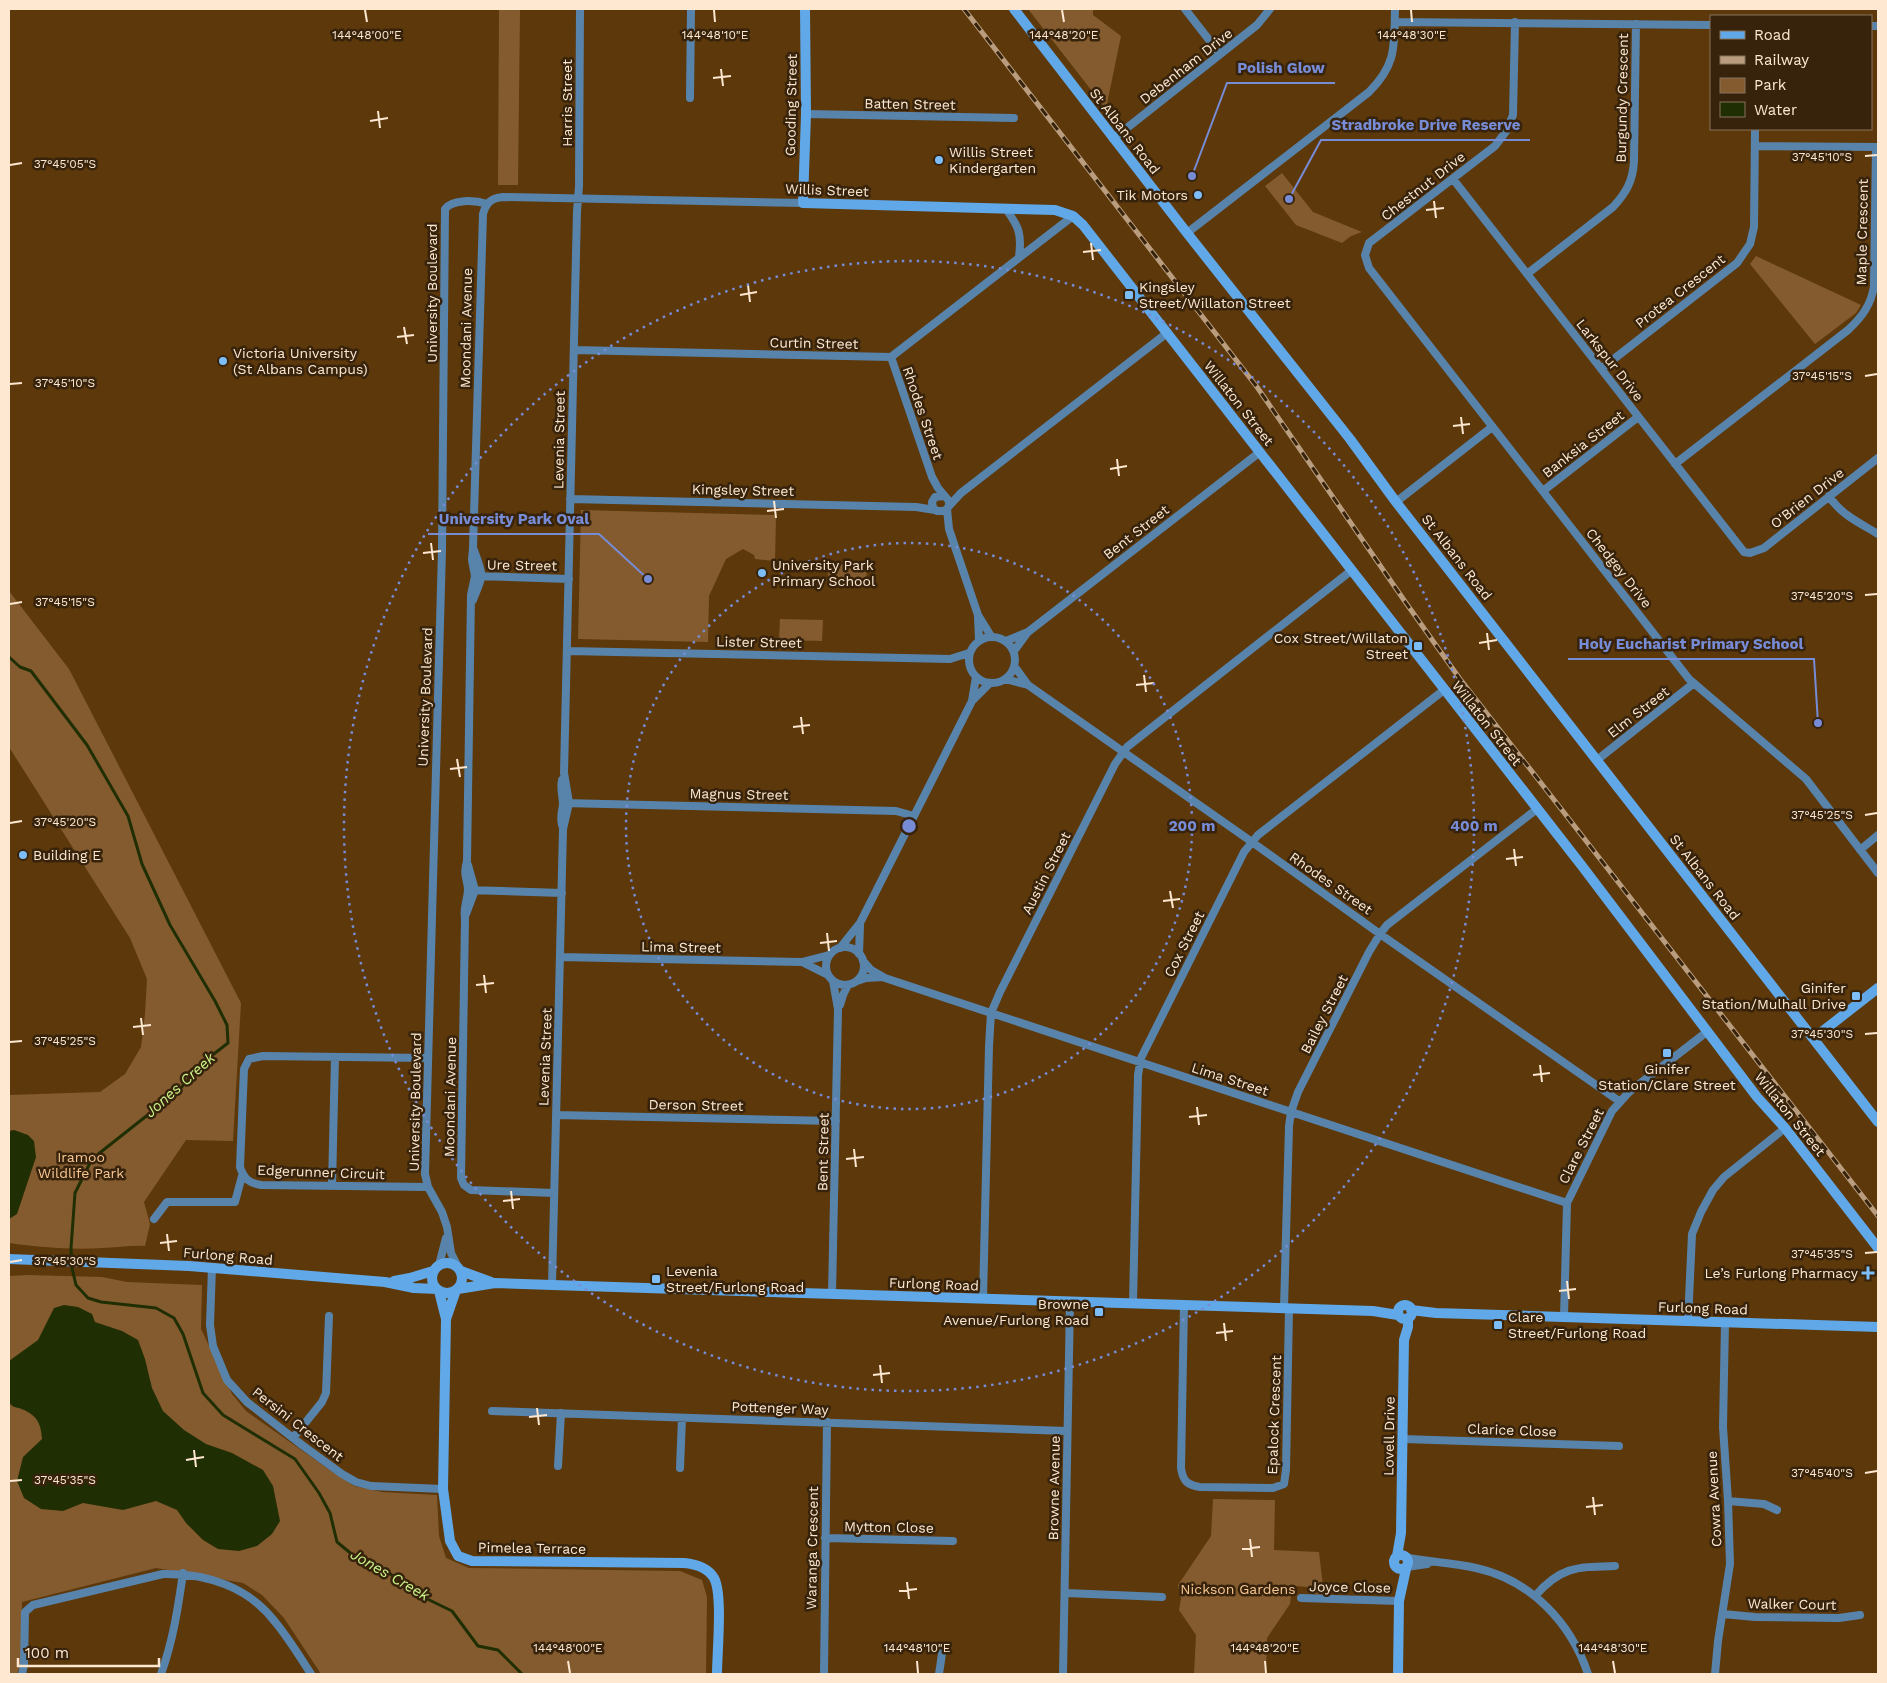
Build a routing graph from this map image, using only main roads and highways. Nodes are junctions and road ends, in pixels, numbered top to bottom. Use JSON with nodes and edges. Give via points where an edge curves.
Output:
{"nodes":[{"id":1,"x":806,"y":9,"type":"edge"},
{"id":2,"x":1014,"y":9,"type":"edge"},
{"id":3,"x":803,"y":202,"type":"joint"},
{"id":4,"x":1073,"y":216,"type":"joint"},
{"id":5,"x":1878,"y":988,"type":"edge"},
{"id":6,"x":1814,"y":1038,"type":"junction"},
{"id":7,"x":1878,"y":1122,"type":"edge"},
{"id":8,"x":1878,"y":1248,"type":"edge"},
{"id":9,"x":9,"y":1259,"type":"edge"},
{"id":10,"x":436,"y":1268,"type":"junction"},
{"id":11,"x":460,"y":1270,"type":"junction"},
{"id":12,"x":385,"y":1282,"type":"junction"},
{"id":13,"x":495,"y":1283,"type":"junction"},
{"id":14,"x":457,"y":1289,"type":"junction"},
{"id":15,"x":438,"y":1290,"type":"junction"},
{"id":16,"x":1404,"y":1314,"type":"junction"},
{"id":17,"x":446,"y":1319,"type":"junction"},
{"id":18,"x":1878,"y":1327,"type":"edge"},
{"id":19,"x":717,"y":1674,"type":"edge"},
{"id":20,"x":1398,"y":1674,"type":"edge"}],
"edges":[{"from":1,"to":3,"type":"main road","name":"Gooding Street"},
{"from":2,"to":6,"type":"main road","name":"St Albans Road"},
{"from":3,"to":4,"type":"main road","name":"Willis Street","via":[[1056,210]]},
{"from":4,"to":8,"type":"main road","name":"Willaton Street","via":[[1352,570],[1757,1097]]},
{"from":5,"to":6,"type":"main road"},
{"from":6,"to":7,"type":"main road","name":"St Albans Road"},
{"from":9,"to":12,"type":"main road","name":"Furlong Road","via":[[212,1267]]},
{"from":10,"to":11,"type":"main road","via":[[443,1263],[452,1264]]},
{"from":10,"to":12,"type":"main road","name":"Furlong Road","via":[[410,1278]]},
{"from":10,"to":15,"type":"main road","via":[[432,1281]]},
{"from":11,"to":13,"type":"main road","name":"Furlong Road"},
{"from":11,"to":14,"type":"main road","via":[[462,1278]]},
{"from":12,"to":15,"type":"main road","name":"Furlong Road"},
{"from":13,"to":14,"type":"main road","name":"Furlong Road"},
{"from":13,"to":16,"type":"main road","name":"Furlong Road"},
{"from":14,"to":15,"type":"main road","via":[[447,1293]]},
{"from":14,"to":17,"type":"main road","name":"Pimelea Terrace"},
{"from":15,"to":17,"type":"main road","name":"Pimelea Terrace"},
{"from":16,"to":18,"type":"main road","name":"Furlong Road"},
{"from":16,"to":20,"type":"main road","name":"Lovell Drive","via":[[1408,1327],[1404,1340],[1400,1533],[1404,1562],[1399,1600]]},
{"from":17,"to":19,"type":"main road","name":"Pimelea Terrace","via":[[443,1489],[450,1542],[458,1556],[472,1561],[684,1563],[706,1570],[715,1579],[718,1589]]}]}
